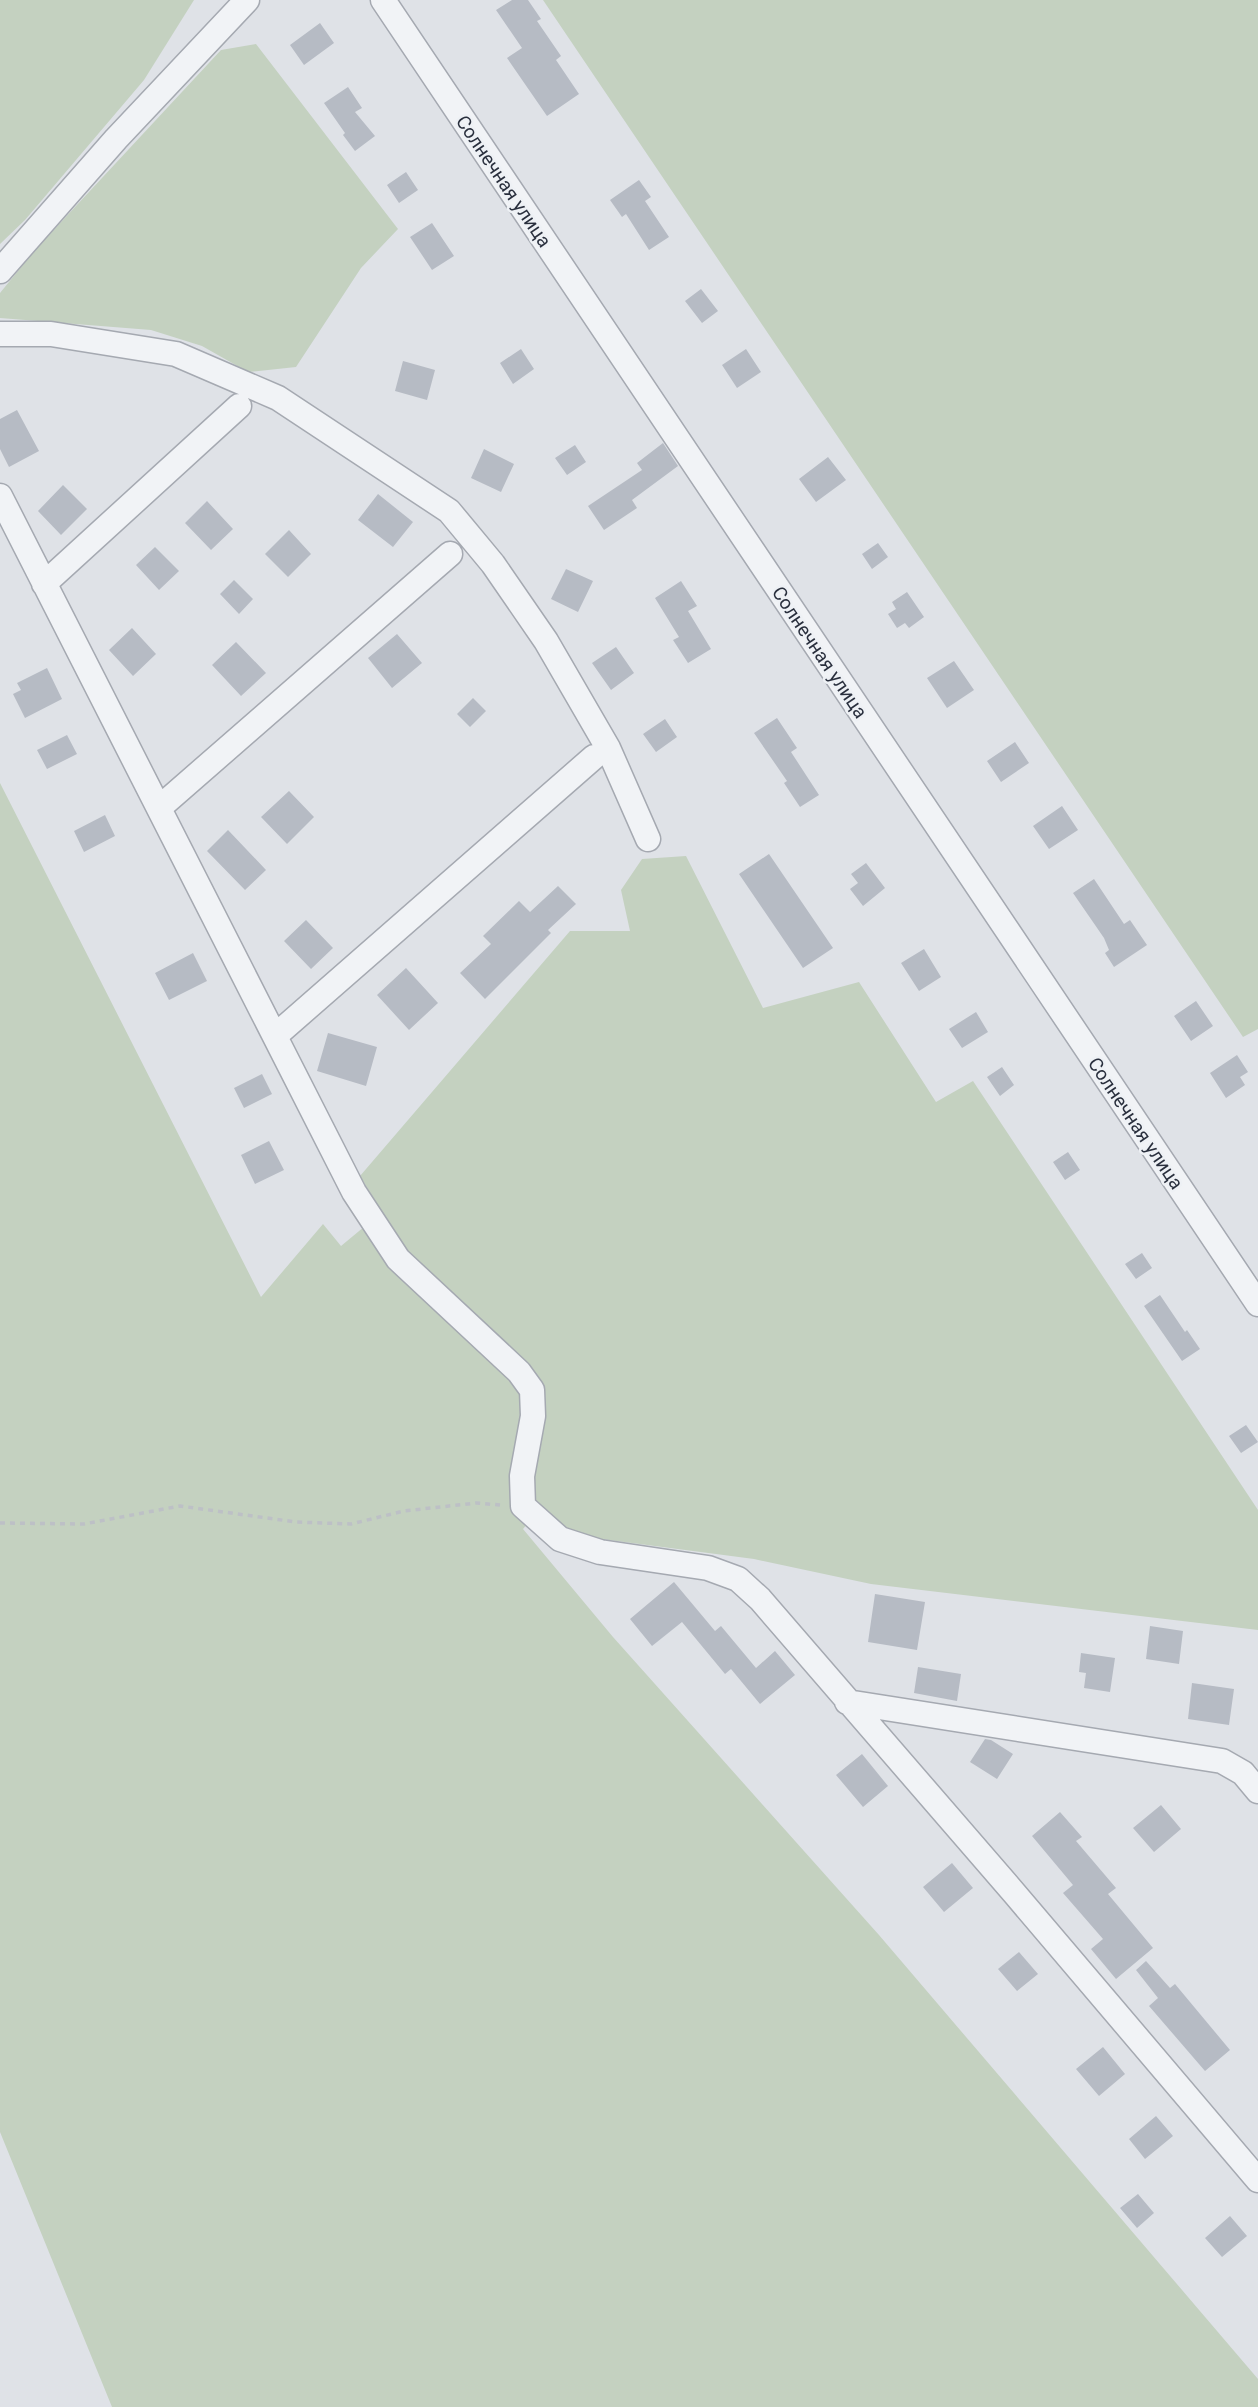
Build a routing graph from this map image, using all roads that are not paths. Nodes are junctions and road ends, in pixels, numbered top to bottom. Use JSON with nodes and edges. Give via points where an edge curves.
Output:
{"nodes":[{"id":1,"x":247,"y":0,"type":"edge"},
{"id":2,"x":383,"y":0,"type":"edge"},
{"id":3,"x":0,"y":271,"type":"edge"},
{"id":4,"x":0,"y":334,"type":"edge"},
{"id":5,"x":239,"y":406,"type":"dead end"},
{"id":6,"x":0,"y":496,"type":"edge"},
{"id":7,"x":450,"y":554,"type":"dead end"},
{"id":8,"x":44,"y":584,"type":"junction"},
{"id":9,"x":594,"y":757,"type":"dead end"},
{"id":10,"x":159,"y":808,"type":"junction"},
{"id":11,"x":648,"y":839,"type":"dead end"},
{"id":12,"x":275,"y":1036,"type":"junction"},
{"id":13,"x":1258,"y":1304,"type":"edge"},
{"id":14,"x":848,"y":1702,"type":"junction"},
{"id":15,"x":1258,"y":1791,"type":"edge"},
{"id":16,"x":1258,"y":2180,"type":"edge"}],
"edges":[{"from":1,"to":3,"type":"street"},
{"from":2,"to":13,"type":"street","name":"Солнечная улица"},
{"from":4,"to":11,"type":"street","via":[[51,334],[176,354],[278,398],[449,511],[494,564],[546,641],[608,748]]},
{"from":5,"to":8,"type":"street"},
{"from":6,"to":8,"type":"street"},
{"from":7,"to":10,"type":"street"},
{"from":8,"to":10,"type":"street"},
{"from":9,"to":12,"type":"street"},
{"from":10,"to":12,"type":"street"},
{"from":12,"to":14,"type":"street","via":[[354,1192],[398,1259],[519,1372],[532,1390],[523,1506],[560,1539],[600,1552],[708,1568],[738,1579]]},
{"from":14,"to":15,"type":"street","via":[[1222,1761],[1242,1773]]},
{"from":14,"to":16,"type":"street"}]}
